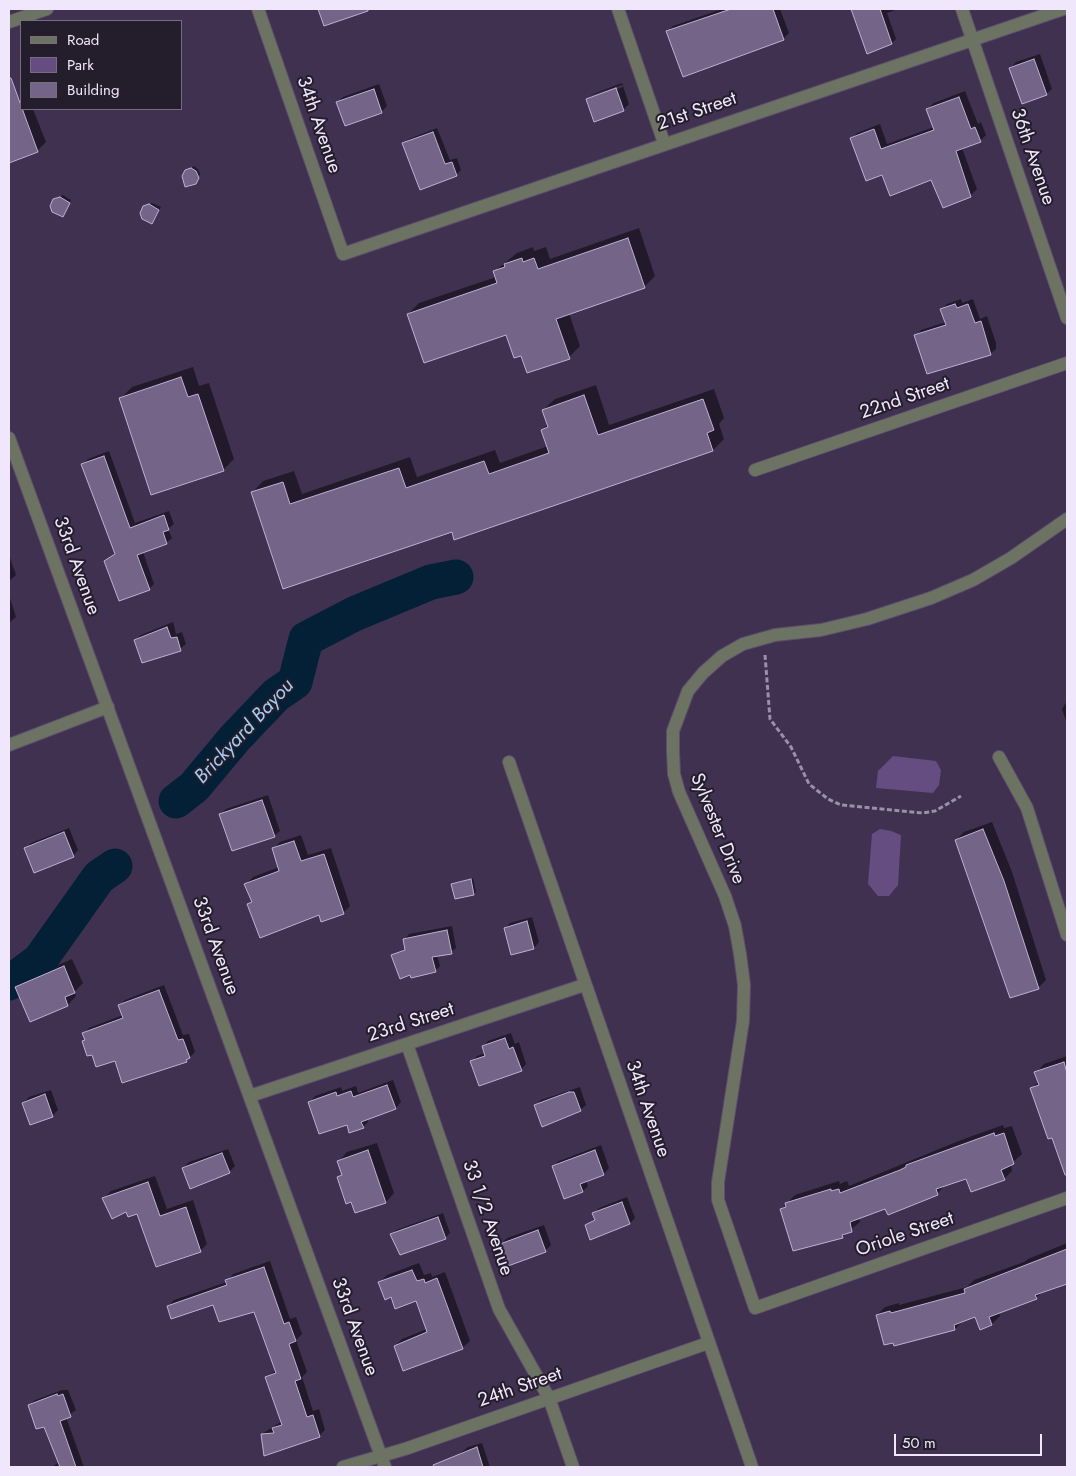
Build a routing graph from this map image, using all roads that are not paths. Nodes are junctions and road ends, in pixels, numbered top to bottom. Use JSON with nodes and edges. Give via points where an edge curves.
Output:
{"nodes":[{"id":1,"x":47,"y":9,"type":"edge"},
{"id":2,"x":258,"y":9,"type":"edge"},
{"id":3,"x":618,"y":9,"type":"edge"},
{"id":4,"x":962,"y":9,"type":"edge"},
{"id":5,"x":1063,"y":9,"type":"edge"},
{"id":6,"x":9,"y":22,"type":"edge"},
{"id":7,"x":972,"y":39,"type":"junction"},
{"id":8,"x":664,"y":143,"type":"junction"},
{"id":9,"x":343,"y":254,"type":"joint"},
{"id":10,"x":1067,"y":318,"type":"edge"},
{"id":11,"x":1067,"y":364,"type":"edge"},
{"id":12,"x":9,"y":438,"type":"edge"},
{"id":13,"x":755,"y":470,"type":"dead end"},
{"id":14,"x":1067,"y":519,"type":"edge"},
{"id":15,"x":108,"y":707,"type":"junction"},
{"id":16,"x":9,"y":745,"type":"edge"},
{"id":17,"x":999,"y":757,"type":"dead end"},
{"id":18,"x":509,"y":762,"type":"dead end"},
{"id":19,"x":1067,"y":934,"type":"edge"},
{"id":20,"x":584,"y":985,"type":"junction"},
{"id":21,"x":407,"y":1044,"type":"junction"},
{"id":22,"x":250,"y":1096,"type":"junction"},
{"id":23,"x":1067,"y":1198,"type":"edge"},
{"id":24,"x":755,"y":1308,"type":"joint"},
{"id":25,"x":708,"y":1343,"type":"junction"},
{"id":26,"x":549,"y":1398,"type":"junction"},
{"id":27,"x":383,"y":1461,"type":"edge"},
{"id":28,"x":343,"y":1467,"type":"edge"},
{"id":29,"x":573,"y":1467,"type":"edge"},
{"id":30,"x":752,"y":1467,"type":"edge"}],
"edges":[{"from":1,"to":6,"type":"street"},
{"from":2,"to":9,"type":"street","name":"34th Avenue"},
{"from":3,"to":8,"type":"street"},
{"from":4,"to":7,"type":"street","name":"36th Avenue"},
{"from":5,"to":7,"type":"street","name":"21st Street"},
{"from":7,"to":8,"type":"street","name":"21st Street"},
{"from":7,"to":10,"type":"street","name":"36th Avenue"},
{"from":8,"to":9,"type":"street","name":"21st Street"},
{"from":11,"to":13,"type":"street","name":"22nd Street"},
{"from":12,"to":15,"type":"street","name":"33rd Avenue"},
{"from":14,"to":24,"type":"street","name":"Sylvester Drive","via":[[974,580],[931,598],[867,619],[743,644],[722,656],[703,673],[688,691],[680,710],[673,730],[674,774],[678,792],[735,926],[744,985],[743,1021],[718,1200]]},
{"from":15,"to":16,"type":"street"},
{"from":15,"to":22,"type":"street","name":"33rd Avenue"},
{"from":17,"to":19,"type":"street","via":[[1027,808]]},
{"from":18,"to":20,"type":"street","name":"34th Avenue"},
{"from":20,"to":21,"type":"street","name":"23rd Street"},
{"from":20,"to":25,"type":"street","name":"34th Avenue"},
{"from":21,"to":22,"type":"street","name":"23rd Street"},
{"from":21,"to":26,"type":"street","name":"33 1/2 Avenue","via":[[499,1309]]},
{"from":22,"to":27,"type":"street","name":"33rd Avenue"},
{"from":23,"to":24,"type":"street","name":"Oriole Street"},
{"from":25,"to":26,"type":"street","name":"24th Street"},
{"from":25,"to":30,"type":"street","name":"34th Avenue"},
{"from":26,"to":27,"type":"street","name":"24th Street","via":[[405,1449]]},
{"from":26,"to":29,"type":"street","name":"33 1/2 Avenue"},
{"from":27,"to":28,"type":"street","name":"24th Street"}]}
